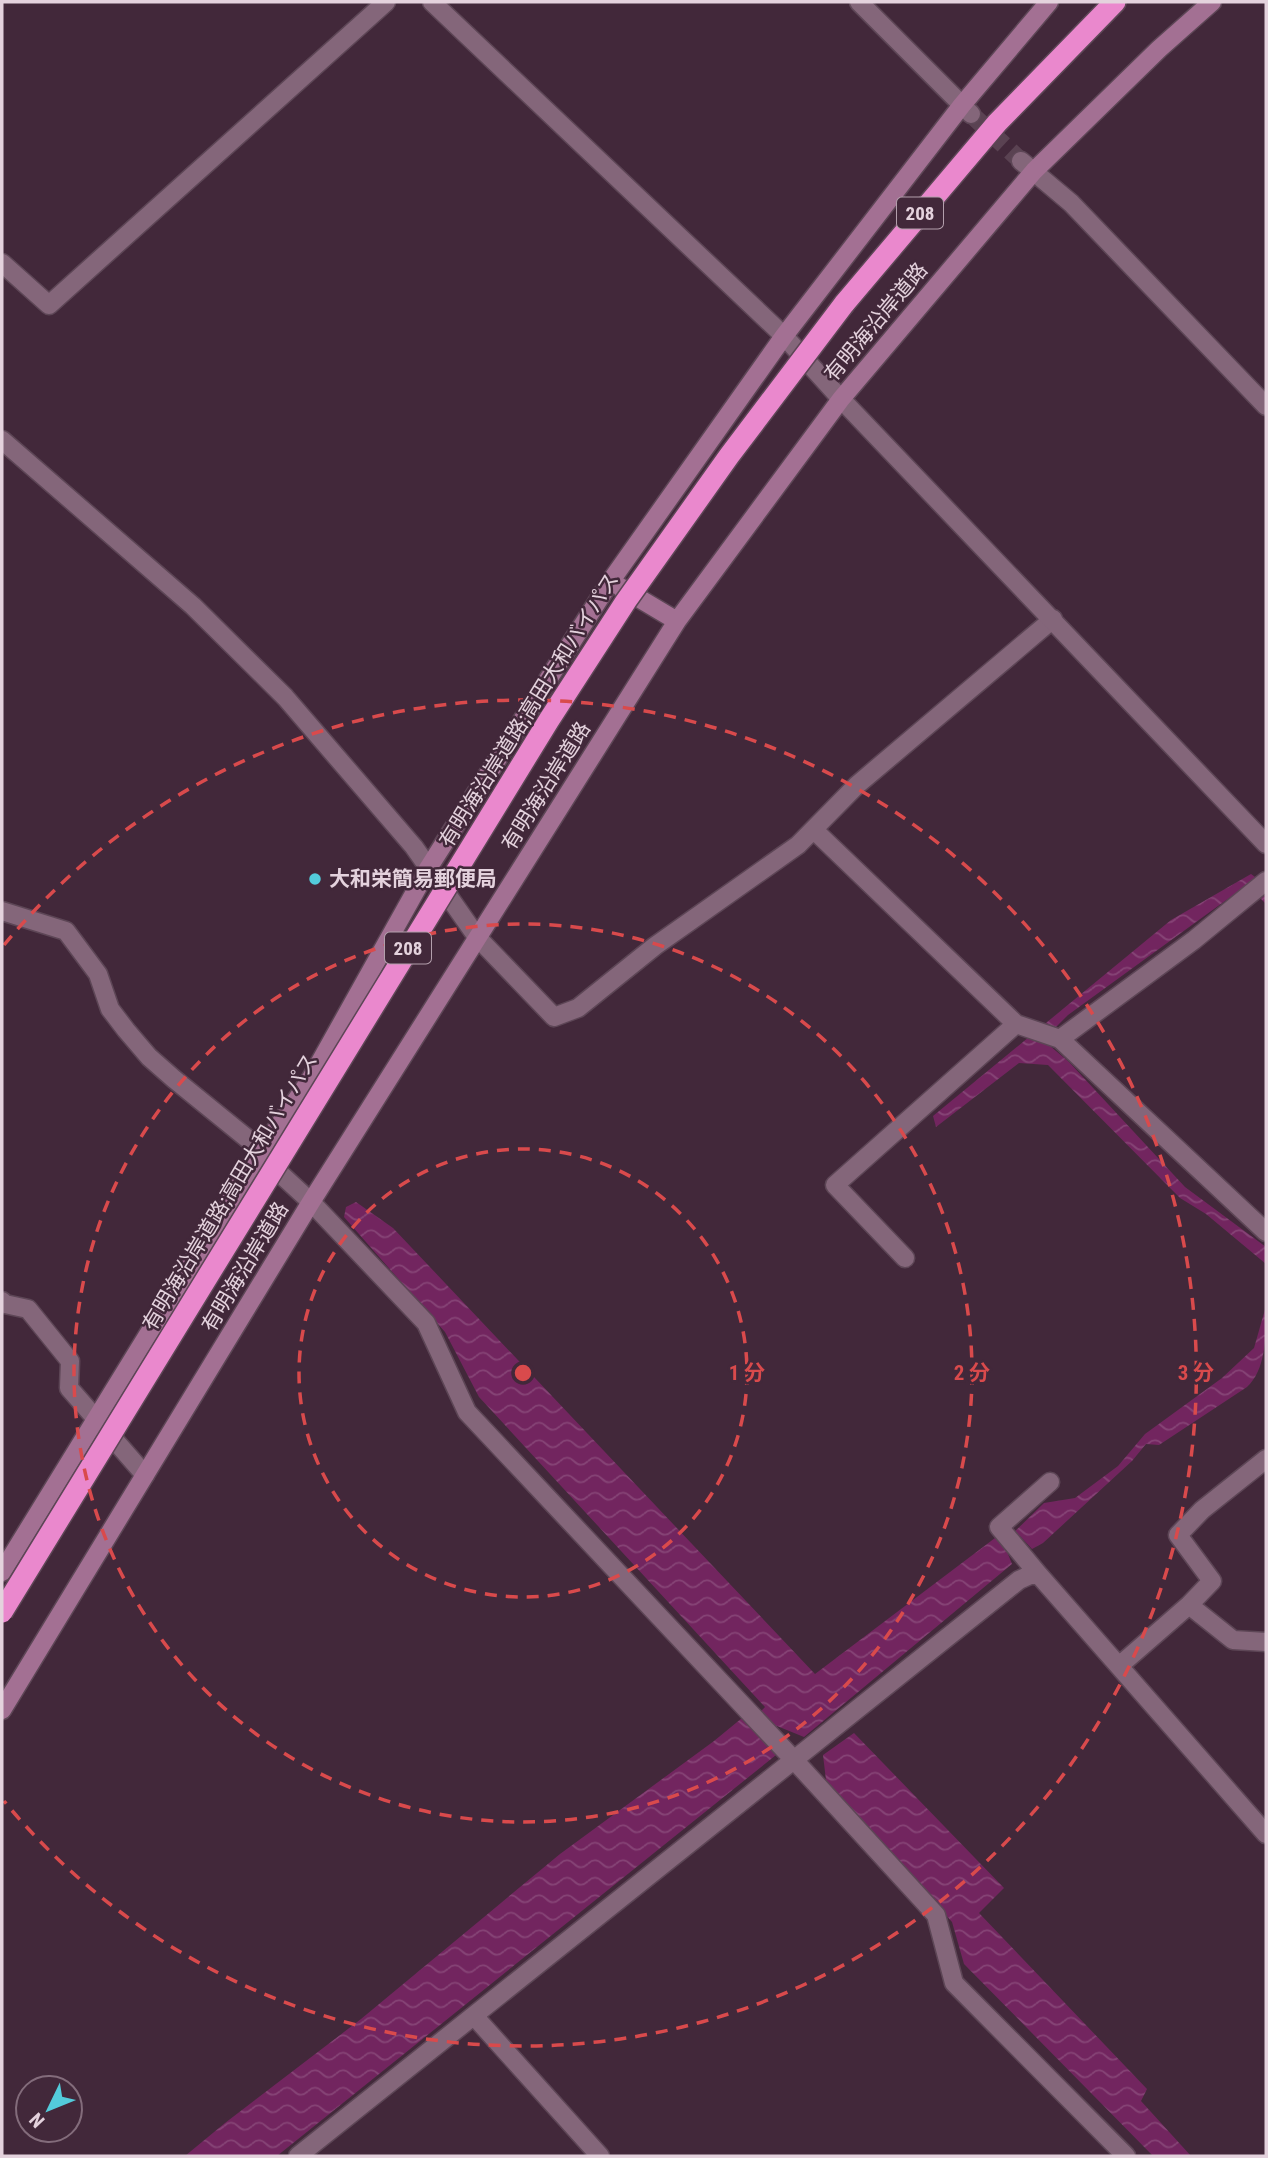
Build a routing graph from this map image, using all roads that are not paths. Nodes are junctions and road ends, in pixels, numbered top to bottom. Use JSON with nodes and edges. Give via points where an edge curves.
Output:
{"nodes":[{"id":1,"x":386,"y":2,"type":"edge"},
{"id":2,"x":432,"y":2,"type":"edge"},
{"id":3,"x":859,"y":2,"type":"edge"},
{"id":4,"x":1049,"y":2,"type":"edge"},
{"id":5,"x":1115,"y":2,"type":"edge"},
{"id":6,"x":1128,"y":2,"type":"edge"},
{"id":7,"x":1212,"y":2,"type":"edge"},
{"id":8,"x":966,"y":110,"type":"junction"},
{"id":9,"x":997,"y":123,"type":"junction"},
{"id":10,"x":1028,"y":166,"type":"junction"},
{"id":11,"x":2,"y":262,"type":"edge"},
{"id":12,"x":784,"y":336,"type":"junction"},
{"id":13,"x":841,"y":399,"type":"junction"},
{"id":14,"x":1266,"y":406,"type":"edge"},
{"id":15,"x":2,"y":440,"type":"edge"},
{"id":16,"x":610,"y":582,"type":"junction"},
{"id":17,"x":1053,"y":619,"type":"junction"},
{"id":18,"x":677,"y":621,"type":"junction"},
{"id":19,"x":814,"y":830,"type":"junction"},
{"id":20,"x":1266,"y":844,"type":"edge"},
{"id":21,"x":429,"y":867,"type":"junction"},
{"id":22,"x":1266,"y":881,"type":"edge"},
{"id":23,"x":2,"y":911,"type":"edge"},
{"id":24,"x":477,"y":937,"type":"junction"},
{"id":25,"x":1016,"y":1024,"type":"junction"},
{"id":26,"x":1060,"y":1040,"type":"junction"},
{"id":27,"x":259,"y":1154,"type":"junction"},
{"id":28,"x":311,"y":1202,"type":"junction"},
{"id":29,"x":1266,"y":1232,"type":"edge"},
{"id":30,"x":905,"y":1258,"type":"dead end"},
{"id":31,"x":2,"y":1301,"type":"edge"},
{"id":32,"x":97,"y":1417,"type":"junction"},
{"id":33,"x":1266,"y":1459,"type":"edge"},
{"id":34,"x":145,"y":1475,"type":"junction"},
{"id":35,"x":1050,"y":1482,"type":"dead end"},
{"id":36,"x":2,"y":1572,"type":"edge"},
{"id":37,"x":1039,"y":1575,"type":"junction"},
{"id":38,"x":1189,"y":1605,"type":"junction"},
{"id":39,"x":2,"y":1612,"type":"edge"},
{"id":40,"x":1266,"y":1643,"type":"edge"},
{"id":41,"x":1119,"y":1666,"type":"junction"},
{"id":42,"x":2,"y":1710,"type":"edge"},
{"id":43,"x":795,"y":1761,"type":"junction"},
{"id":44,"x":1266,"y":1834,"type":"edge"},
{"id":45,"x":475,"y":2017,"type":"junction"},
{"id":46,"x":298,"y":2156,"type":"edge"},
{"id":47,"x":600,"y":2156,"type":"edge"},
{"id":48,"x":1126,"y":2156,"type":"edge"}],
"edges":[{"from":1,"to":11,"type":"street","via":[[50,305]]},
{"from":2,"to":12,"type":"street"},
{"from":3,"to":8,"type":"street"},
{"from":4,"to":8,"type":"main road"},
{"from":5,"to":9,"type":"highway","name":"有明海沿岸道路;高田大和バイパス","number":"208"},
{"from":6,"to":9,"type":"highway","via":[[1040,90]]},
{"from":7,"to":10,"type":"main road","name":"有明海沿岸道路"},
{"from":8,"to":12,"type":"main road"},
{"from":9,"to":39,"type":"highway","name":"有明海沿岸道路;高田大和バイパス","number":"208","bridge":true,"via":[[844,304],[626,601]]},
{"from":10,"to":13,"type":"main road","name":"有明海沿岸道路"},
{"from":10,"to":14,"type":"street","via":[[1071,202]]},
{"from":12,"to":13,"type":"street"},
{"from":12,"to":16,"type":"main road"},
{"from":13,"to":17,"type":"street"},
{"from":13,"to":18,"type":"main road","name":"有明海沿岸道路"},
{"from":15,"to":21,"type":"street","via":[[144,561],[238,649],[285,697]]},
{"from":16,"to":18,"type":"main road"},
{"from":16,"to":21,"type":"main road"},
{"from":17,"to":19,"type":"street","via":[[857,785]]},
{"from":17,"to":20,"type":"street"},
{"from":18,"to":24,"type":"main road","name":"有明海沿岸道路"},
{"from":19,"to":24,"type":"street","via":[[578,1008],[554,1017]]},
{"from":19,"to":25,"type":"street"},
{"from":21,"to":24,"type":"street"},
{"from":21,"to":27,"type":"main road","via":[[310,1080]]},
{"from":22,"to":26,"type":"street"},
{"from":23,"to":27,"type":"street","via":[[66,931],[98,974],[110,1009],[149,1057],[254,1144]]},
{"from":24,"to":28,"type":"main road","name":"有明海沿岸道路"},
{"from":25,"to":26,"type":"street"},
{"from":25,"to":30,"type":"street","via":[[835,1185]]},
{"from":26,"to":29,"type":"street"},
{"from":27,"to":28,"type":"street"},
{"from":27,"to":32,"type":"main road"},
{"from":28,"to":34,"type":"main road","name":"有明海沿岸道路"},
{"from":28,"to":43,"type":"street","via":[[426,1323],[467,1412]]},
{"from":31,"to":32,"type":"street","via":[[28,1309],[70,1361],[69,1388]]},
{"from":32,"to":34,"type":"street"},
{"from":32,"to":36,"type":"main road"},
{"from":33,"to":38,"type":"street","via":[[1178,1535],[1212,1581]]},
{"from":34,"to":42,"type":"main road","name":"有明海沿岸道路"},
{"from":35,"to":37,"type":"street","via":[[999,1527]]},
{"from":37,"to":41,"type":"street"},
{"from":37,"to":43,"type":"street","via":[[1019,1580]]},
{"from":38,"to":40,"type":"street","via":[[1233,1640]]},
{"from":38,"to":41,"type":"street"},
{"from":41,"to":44,"type":"street"},
{"from":43,"to":45,"type":"street"},
{"from":43,"to":48,"type":"street","via":[[936,1915],[954,1983]]},
{"from":45,"to":46,"type":"street"},
{"from":45,"to":47,"type":"street"}]}
